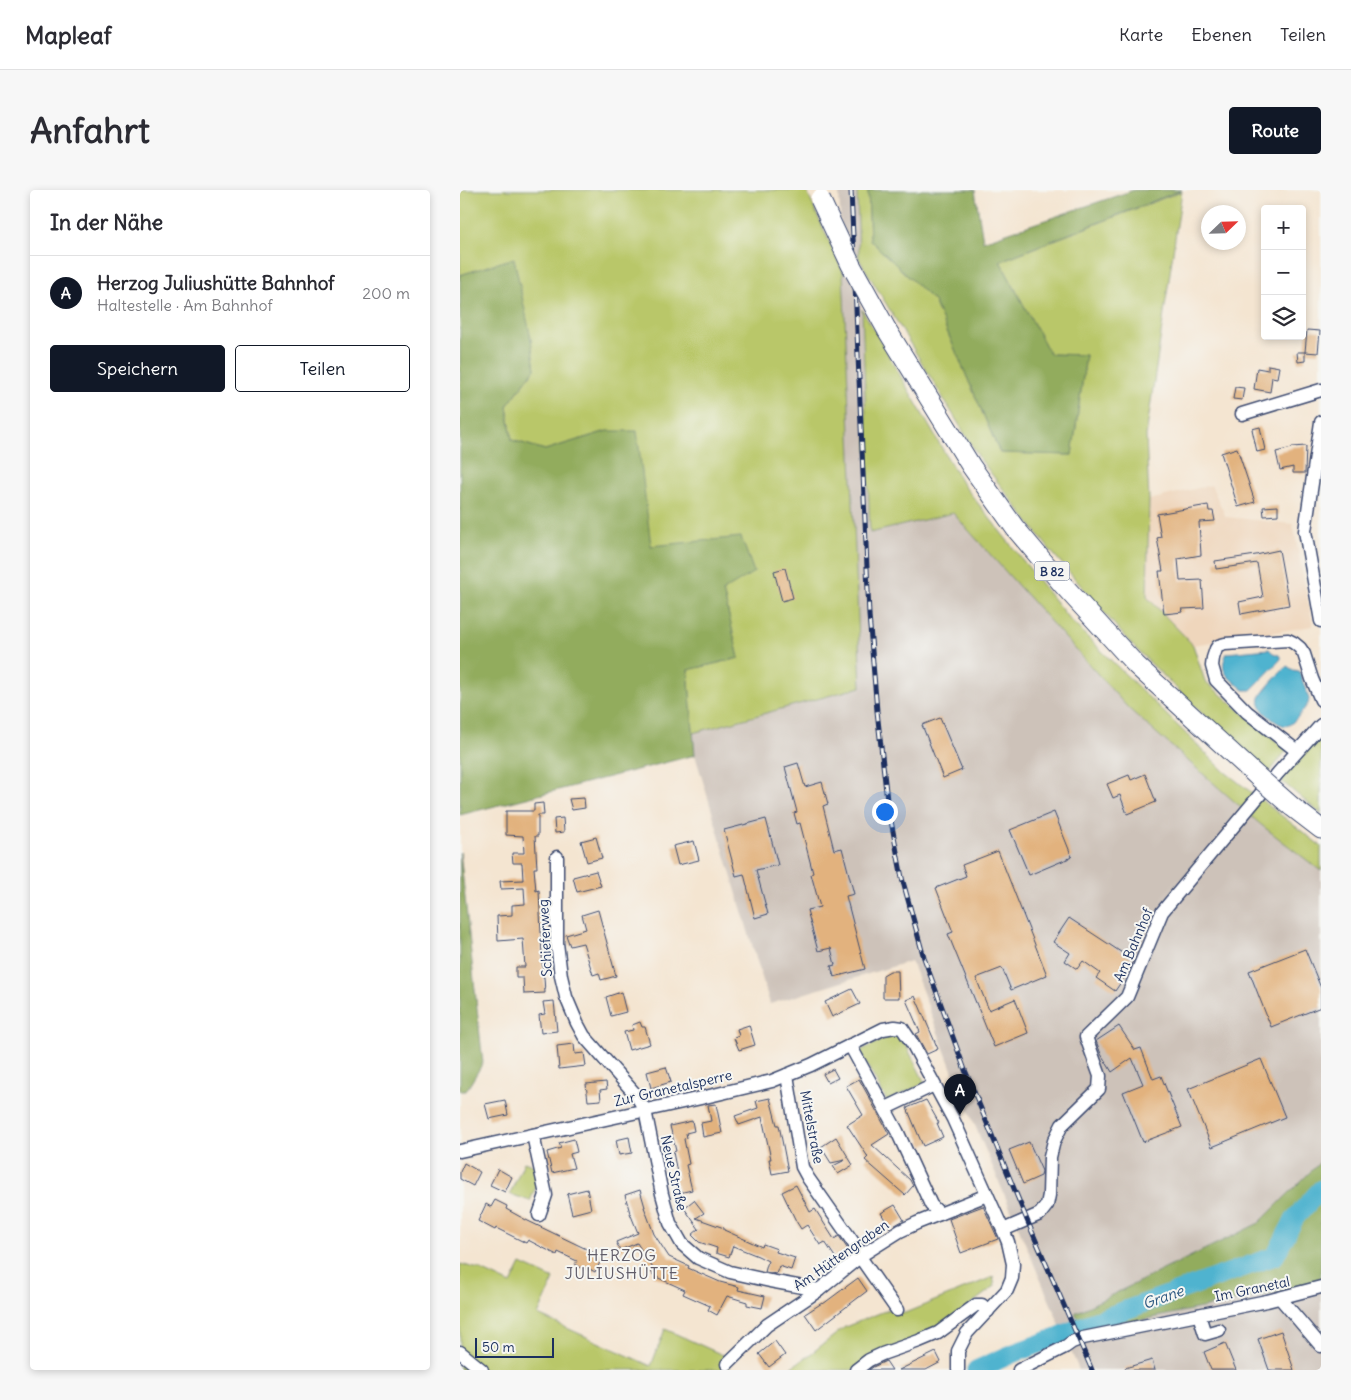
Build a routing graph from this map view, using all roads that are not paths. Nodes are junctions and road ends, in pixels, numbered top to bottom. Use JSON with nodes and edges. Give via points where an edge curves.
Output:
{"nodes":[{"id":1,"x":818,"y":194,"type":"edge"},
{"id":2,"x":1321,"y":390,"type":"edge"},
{"id":3,"x":1242,"y":414,"type":"dead end"},
{"id":4,"x":1321,"y":422,"type":"edge"},
{"id":5,"x":1321,"y":621,"type":"edge"},
{"id":6,"x":1321,"y":700,"type":"edge"},
{"id":7,"x":1321,"y":725,"type":"edge"},
{"id":8,"x":1297,"y":751,"type":"junction"},
{"id":9,"x":1321,"y":830,"type":"edge"},
{"id":10,"x":557,"y":857,"type":"dead end"},
{"id":11,"x":850,"y":1045,"type":"junction"},
{"id":12,"x":787,"y":1075,"type":"junction"},
{"id":13,"x":934,"y":1085,"type":"junction"},
{"id":14,"x":886,"y":1108,"type":"junction"},
{"id":15,"x":645,"y":1110,"type":"junction"},
{"id":16,"x":534,"y":1135,"type":"junction"},
{"id":17,"x":460,"y":1152,"type":"edge"},
{"id":18,"x":987,"y":1195,"type":"junction"},
{"id":19,"x":940,"y":1214,"type":"junction"},
{"id":20,"x":539,"y":1215,"type":"dead end"},
{"id":21,"x":1003,"y":1230,"type":"junction"},
{"id":22,"x":861,"y":1256,"type":"junction"},
{"id":23,"x":1321,"y":1287,"type":"edge"},
{"id":24,"x":819,"y":1290,"type":"junction"},
{"id":25,"x":1280,"y":1298,"type":"junction"},
{"id":26,"x":897,"y":1310,"type":"dead end"},
{"id":27,"x":988,"y":1311,"type":"junction"},
{"id":28,"x":1199,"y":1316,"type":"junction"},
{"id":29,"x":1219,"y":1330,"type":"dead end"},
{"id":30,"x":1321,"y":1346,"type":"edge"},
{"id":31,"x":460,"y":1352,"type":"edge"},
{"id":32,"x":727,"y":1364,"type":"dead end"},
{"id":33,"x":482,"y":1370,"type":"edge"},
{"id":34,"x":856,"y":1370,"type":"edge"},
{"id":35,"x":958,"y":1370,"type":"edge"},
{"id":36,"x":1019,"y":1370,"type":"edge"}],
"edges":[{"from":1,"to":9,"type":"highway","number":"B 82","bridge":true,"via":[[851,265],[887,330],[971,466],[1015,528],[1136,665]]},
{"from":2,"to":3,"type":"street"},
{"from":4,"to":5,"type":"street","via":[[1305,531]]},
{"from":6,"to":8,"type":"street","via":[[1304,654],[1294,642],[1218,646],[1212,666],[1216,680],[1248,712]]},
{"from":7,"to":8,"type":"street","name":"Am Bahnhof"},
{"from":8,"to":21,"type":"street","name":"Am Bahnhof","via":[[1162,912],[1126,997],[1086,1037],[1100,1076],[1099,1089],[1062,1125],[1054,1141],[1047,1205],[1040,1214]]},
{"from":10,"to":15,"type":"street","name":"Schieferweg","via":[[557,942],[566,997],[584,1036],[636,1095]]},
{"from":11,"to":12,"type":"street","name":"Zur Granetalsperre"},
{"from":11,"to":13,"type":"street","name":"Zur Granetalsperre","via":[[883,1029],[902,1028]]},
{"from":11,"to":14,"type":"street"},
{"from":12,"to":15,"type":"street","name":"Zur Granetalsperre"},
{"from":12,"to":22,"type":"street","name":"Mittelstraße","via":[[802,1167]]},
{"from":13,"to":14,"type":"street"},
{"from":13,"to":18,"type":"street"},
{"from":14,"to":19,"type":"street","via":[[931,1205]]},
{"from":15,"to":16,"type":"street","name":"Zur Granetalsperre"},
{"from":15,"to":24,"type":"street","name":"Neue Straße","via":[[670,1223],[682,1244],[698,1258],[730,1272]]},
{"from":16,"to":17,"type":"street","name":"Zur Granetalsperre"},
{"from":16,"to":20,"type":"street","via":[[546,1195]]},
{"from":18,"to":19,"type":"street","name":"Am Hüttengraben"},
{"from":18,"to":21,"type":"street"},
{"from":19,"to":22,"type":"street","name":"Am Hüttengraben","via":[[900,1232]]},
{"from":21,"to":27,"type":"street","via":[[1013,1264],[1012,1278],[1007,1290]]},
{"from":22,"to":24,"type":"street","name":"Am Hüttengraben"},
{"from":22,"to":26,"type":"street","name":"Mittelstraße"},
{"from":23,"to":25,"type":"street","name":"Im Granetal"},
{"from":24,"to":32,"type":"street","name":"Am Hüttengraben","via":[[767,1325]]},
{"from":25,"to":28,"type":"street","name":"Im Granetal"},
{"from":25,"to":30,"type":"street"},
{"from":27,"to":34,"type":"street","via":[[982,1305],[976,1305],[938,1333],[869,1360]]},
{"from":27,"to":35,"type":"street","via":[[966,1333],[958,1351]]},
{"from":28,"to":29,"type":"street","via":[[1205,1334]]},
{"from":28,"to":36,"type":"street","name":"Im Granetal","via":[[1083,1338]]},
{"from":31,"to":33,"type":"street"}]}
